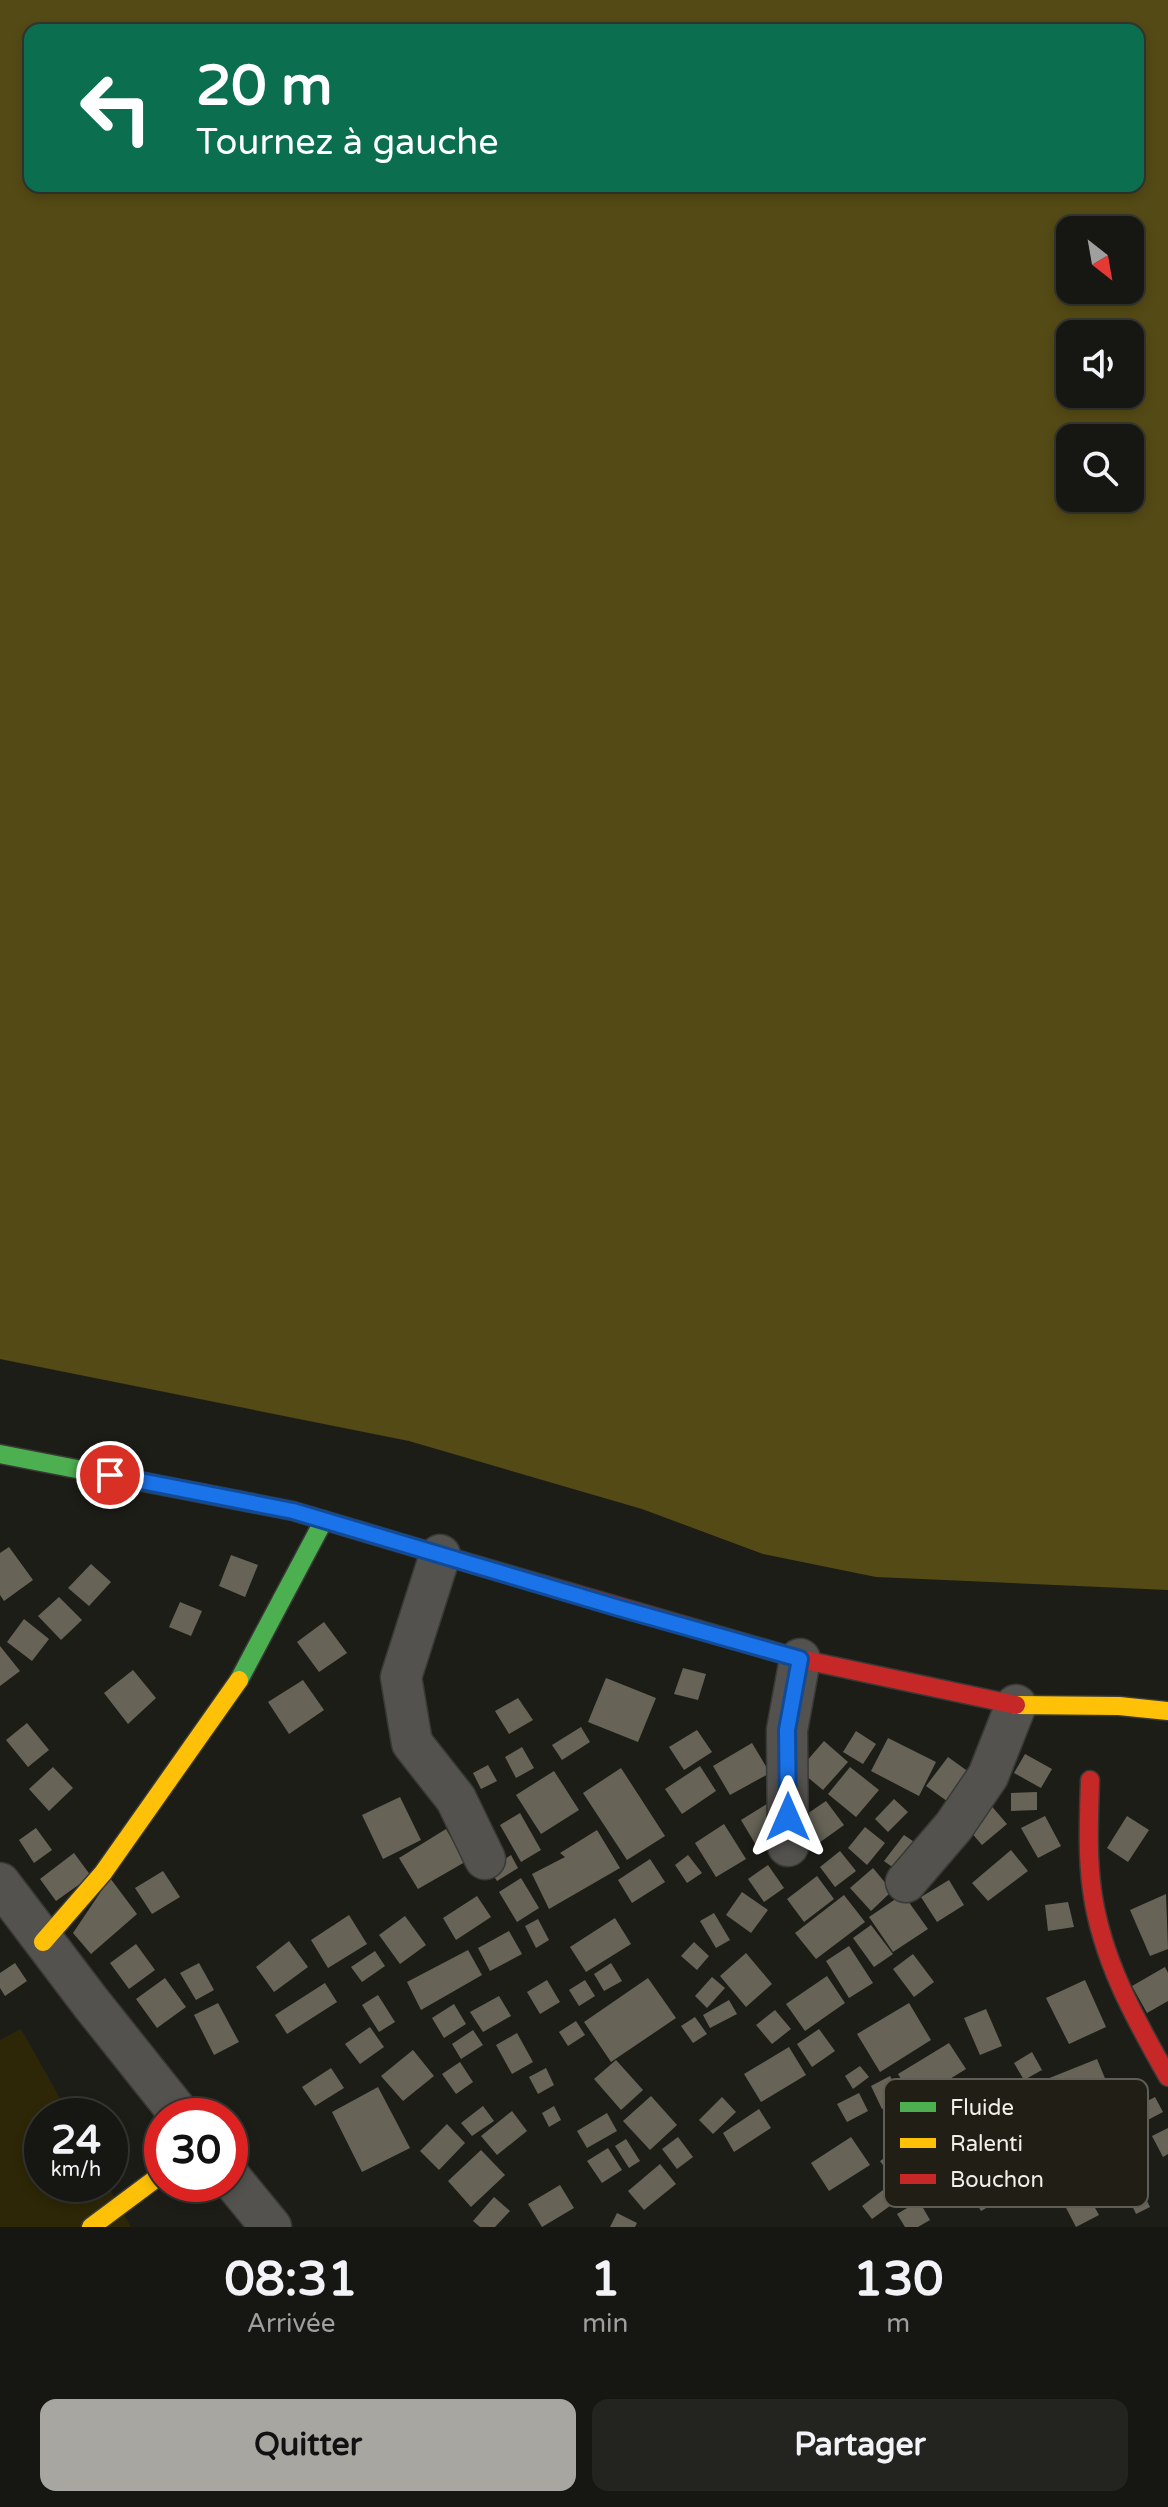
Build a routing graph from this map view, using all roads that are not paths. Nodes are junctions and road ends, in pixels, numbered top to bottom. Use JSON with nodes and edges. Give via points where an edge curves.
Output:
{"nodes":[{"id":1,"x":0,"y":1454,"type":"edge"},
{"id":2,"x":324,"y":1520,"type":"junction"},
{"id":3,"x":440,"y":1555,"type":"junction"},
{"id":4,"x":800,"y":1659,"type":"junction"},
{"id":5,"x":1016,"y":1705,"type":"junction"},
{"id":6,"x":1168,"y":1711,"type":"edge"},
{"id":7,"x":1090,"y":1780,"type":"dead end"},
{"id":8,"x":788,"y":1846,"type":"dead end"},
{"id":9,"x":485,"y":1859,"type":"dead end"},
{"id":10,"x":906,"y":1882,"type":"dead end"},
{"id":11,"x":0,"y":1883,"type":"edge"},
{"id":12,"x":43,"y":1942,"type":"junction"},
{"id":13,"x":1168,"y":2077,"type":"edge"},
{"id":14,"x":167,"y":2098,"type":"edge"},
{"id":15,"x":144,"y":2187,"type":"edge"},
{"id":16,"x":248,"y":2199,"type":"edge"},
{"id":17,"x":91,"y":2227,"type":"edge"},
{"id":18,"x":271,"y":2227,"type":"edge"}],
"edges":[{"from":1,"to":2,"type":"street"},
{"from":2,"to":3,"type":"street"},
{"from":2,"to":12,"type":"street","via":[[241,1677],[103,1873]]},
{"from":3,"to":4,"type":"street"},
{"from":3,"to":9,"type":"street","via":[[401,1677],[412,1743],[456,1799]]},
{"from":4,"to":5,"type":"street"},
{"from":4,"to":8,"type":"street","via":[[787,1730]]},
{"from":5,"to":6,"type":"street"},
{"from":5,"to":10,"type":"street","via":[[988,1776]]},
{"from":7,"to":13,"type":"street","via":[[1095,1907],[1114,1973]]},
{"from":11,"to":12,"type":"street"},
{"from":12,"to":14,"type":"street"},
{"from":15,"to":17,"type":"street"},
{"from":16,"to":18,"type":"street"}]}
